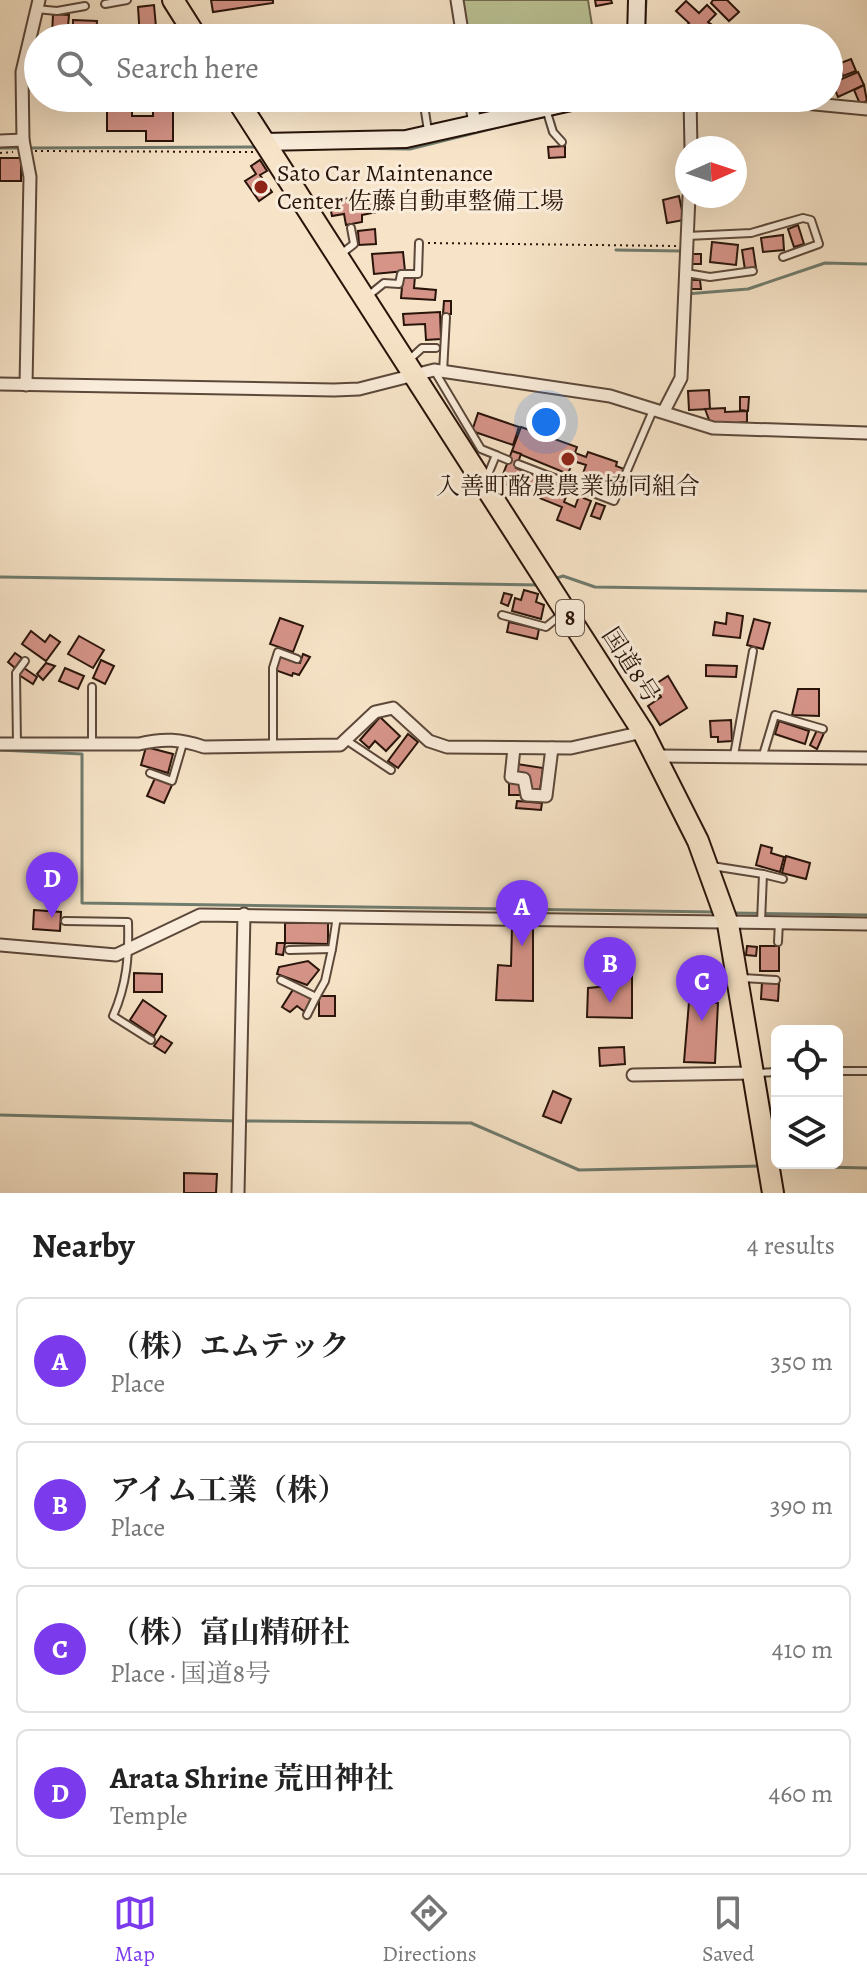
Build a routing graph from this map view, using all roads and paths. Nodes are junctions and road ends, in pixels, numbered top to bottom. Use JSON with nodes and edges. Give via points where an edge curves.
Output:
{"nodes":[{"id":1,"x":127,"y":0,"type":"edge"},
{"id":2,"x":173,"y":0,"type":"edge"},
{"id":3,"x":457,"y":0,"type":"edge"},
{"id":4,"x":637,"y":0,"type":"edge"},
{"id":5,"x":38,"y":4,"type":"edge"},
{"id":6,"x":105,"y":4,"type":"dead end"},
{"id":7,"x":85,"y":6,"type":"dead end"},
{"id":8,"x":33,"y":24,"type":"edge"},
{"id":9,"x":188,"y":24,"type":"edge"},
{"id":10,"x":461,"y":24,"type":"edge"},
{"id":11,"x":636,"y":24,"type":"edge"},
{"id":12,"x":24,"y":64,"type":"edge"},
{"id":13,"x":843,"y":105,"type":"edge"},
{"id":14,"x":867,"y":109,"type":"edge"},
{"id":15,"x":245,"y":112,"type":"edge"},
{"id":16,"x":425,"y":112,"type":"edge"},
{"id":17,"x":473,"y":112,"type":"edge"},
{"id":18,"x":533,"y":112,"type":"edge"},
{"id":19,"x":547,"y":112,"type":"edge"},
{"id":20,"x":690,"y":112,"type":"edge"},
{"id":21,"x":475,"y":126,"type":"junction"},
{"id":22,"x":429,"y":135,"type":"junction"},
{"id":23,"x":691,"y":136,"type":"edge"},
{"id":24,"x":0,"y":141,"type":"edge"},
{"id":25,"x":562,"y":142,"type":"dead end"},
{"id":26,"x":24,"y":145,"type":"junction"},
{"id":27,"x":267,"y":147,"type":"junction"},
{"id":28,"x":0,"y":153,"type":"edge"},
{"id":29,"x":688,"y":208,"type":"edge"},
{"id":30,"x":351,"y":228,"type":"dead end"},
{"id":31,"x":687,"y":241,"type":"junction"},
{"id":32,"x":419,"y":243,"type":"joint"},
{"id":33,"x":338,"y":256,"type":"junction"},
{"id":34,"x":783,"y":257,"type":"dead end"},
{"id":35,"x":753,"y":271,"type":"dead end"},
{"id":36,"x":686,"y":273,"type":"junction"},
{"id":37,"x":365,"y":299,"type":"junction"},
{"id":38,"x":446,"y":317,"type":"dead end"},
{"id":39,"x":436,"y":348,"type":"dead end"},
{"id":40,"x":424,"y":369,"type":"junction"},
{"id":41,"x":0,"y":384,"type":"edge"},
{"id":42,"x":26,"y":385,"type":"junction"},
{"id":43,"x":659,"y":410,"type":"junction"},
{"id":44,"x":867,"y":433,"type":"edge"},
{"id":45,"x":496,"y":455,"type":"junction"},
{"id":46,"x":508,"y":460,"type":"dead end"},
{"id":47,"x":518,"y":464,"type":"dead end"},
{"id":48,"x":484,"y":484,"type":"junction"},
{"id":49,"x":566,"y":611,"type":"junction"},
{"id":50,"x":502,"y":615,"type":"dead end"},
{"id":51,"x":753,"y":651,"type":"dead end"},
{"id":52,"x":297,"y":659,"type":"dead end"},
{"id":53,"x":25,"y":661,"type":"dead end"},
{"id":54,"x":92,"y":687,"type":"dead end"},
{"id":55,"x":823,"y":729,"type":"dead end"},
{"id":56,"x":643,"y":732,"type":"junction"},
{"id":57,"x":184,"y":740,"type":"junction"},
{"id":58,"x":346,"y":740,"type":"junction"},
{"id":59,"x":0,"y":744,"type":"edge"},
{"id":60,"x":17,"y":744,"type":"junction"},
{"id":61,"x":92,"y":744,"type":"junction"},
{"id":62,"x":273,"y":746,"type":"junction"},
{"id":63,"x":514,"y":748,"type":"junction"},
{"id":64,"x":552,"y":748,"type":"junction"},
{"id":65,"x":734,"y":755,"type":"junction"},
{"id":66,"x":763,"y":755,"type":"junction"},
{"id":67,"x":658,"y":756,"type":"junction"},
{"id":68,"x":867,"y":758,"type":"edge"},
{"id":69,"x":391,"y":770,"type":"dead end"},
{"id":70,"x":150,"y":773,"type":"dead end"},
{"id":71,"x":707,"y":866,"type":"junction"},
{"id":72,"x":763,"y":874,"type":"junction"},
{"id":73,"x":783,"y":879,"type":"dead end"},
{"id":74,"x":244,"y":914,"type":"junction"},
{"id":75,"x":337,"y":916,"type":"junction"},
{"id":76,"x":65,"y":921,"type":"dead end"},
{"id":77,"x":761,"y":922,"type":"junction"},
{"id":78,"x":779,"y":922,"type":"junction"},
{"id":79,"x":728,"y":924,"type":"junction"},
{"id":80,"x":867,"y":924,"type":"edge"},
{"id":81,"x":778,"y":942,"type":"dead end"},
{"id":82,"x":0,"y":945,"type":"edge"},
{"id":83,"x":332,"y":949,"type":"junction"},
{"id":84,"x":128,"y":950,"type":"junction"},
{"id":85,"x":289,"y":950,"type":"dead end"},
{"id":86,"x":738,"y":978,"type":"junction"},
{"id":87,"x":281,"y":980,"type":"dead end"},
{"id":88,"x":776,"y":980,"type":"dead end"},
{"id":89,"x":316,"y":997,"type":"junction"},
{"id":90,"x":307,"y":1015,"type":"dead end"},
{"id":91,"x":151,"y":1040,"type":"dead end"},
{"id":92,"x":843,"y":1071,"type":"edge"},
{"id":93,"x":867,"y":1071,"type":"edge"},
{"id":94,"x":771,"y":1072,"type":"edge"},
{"id":95,"x":753,"y":1073,"type":"junction"},
{"id":96,"x":633,"y":1075,"type":"dead end"},
{"id":97,"x":238,"y":1193,"type":"edge"},
{"id":98,"x":773,"y":1193,"type":"edge"}],
"edges":[{"from":1,"to":6,"type":"lane"},
{"from":2,"to":9,"type":"highway"},
{"from":3,"to":10,"type":"street"},
{"from":4,"to":11,"type":"street"},
{"from":5,"to":7,"type":"lane","via":[[57,11]]},
{"from":5,"to":8,"type":"street"},
{"from":12,"to":26,"type":"street"},
{"from":13,"to":14,"type":"street"},
{"from":15,"to":27,"type":"highway","name":"国道8号","number":"8"},
{"from":16,"to":22,"type":"lane"},
{"from":17,"to":21,"type":"street"},
{"from":18,"to":21,"type":"street"},
{"from":19,"to":25,"type":"lane"},
{"from":20,"to":23,"type":"street"},
{"from":21,"to":22,"type":"street"},
{"from":22,"to":27,"type":"street"},
{"from":24,"to":26,"type":"street"},
{"from":26,"to":27,"type":"path"},
{"from":26,"to":28,"type":"path"},
{"from":26,"to":42,"type":"street","via":[[30,177]]},
{"from":27,"to":33,"type":"highway","name":"国道8号","number":"8"},
{"from":29,"to":31,"type":"street"},
{"from":30,"to":33,"type":"lane","via":[[354,244]]},
{"from":31,"to":32,"type":"path"},
{"from":31,"to":34,"type":"lane","via":[[811,220],[819,244]]},
{"from":31,"to":36,"type":"street"},
{"from":32,"to":37,"type":"lane","via":[[418,274],[401,274],[399,284],[384,283]]},
{"from":33,"to":37,"type":"highway","name":"国道8号","number":"8"},
{"from":35,"to":36,"type":"lane","via":[[710,277]]},
{"from":36,"to":43,"type":"street","via":[[681,378]]},
{"from":37,"to":40,"type":"highway","name":"国道8号","number":"8"},
{"from":38,"to":40,"type":"lane"},
{"from":39,"to":40,"type":"lane","via":[[422,348]]},
{"from":40,"to":42,"type":"street","via":[[347,390]]},
{"from":40,"to":43,"type":"street","via":[[610,396]]},
{"from":40,"to":45,"type":"lane","via":[[481,449]]},
{"from":40,"to":48,"type":"highway","name":"国道8号","number":"8"},
{"from":41,"to":42,"type":"street"},
{"from":43,"to":44,"type":"street","via":[[713,428]]},
{"from":43,"to":47,"type":"lane","via":[[614,501]]},
{"from":45,"to":46,"type":"lane"},
{"from":45,"to":48,"type":"lane"},
{"from":48,"to":49,"type":"highway","name":"国道8号","number":"8"},
{"from":49,"to":50,"type":"lane","via":[[546,627]]},
{"from":49,"to":56,"type":"highway","name":"国道8号","number":"8"},
{"from":51,"to":65,"type":"lane"},
{"from":52,"to":62,"type":"lane","via":[[278,652],[273,668]]},
{"from":53,"to":60,"type":"lane","via":[[16,673]]},
{"from":54,"to":61,"type":"lane"},
{"from":55,"to":66,"type":"lane","via":[[775,715]]},
{"from":56,"to":64,"type":"street"},
{"from":56,"to":67,"type":"highway","name":"国道8号","number":"8"},
{"from":57,"to":61,"type":"street"},
{"from":57,"to":62,"type":"street","via":[[204,747]]},
{"from":57,"to":70,"type":"lane","via":[[172,781]]},
{"from":58,"to":62,"type":"street","via":[[340,745]]},
{"from":58,"to":63,"type":"street","via":[[375,712],[393,708],[429,741],[447,747]]},
{"from":58,"to":69,"type":"lane"},
{"from":59,"to":60,"type":"street"},
{"from":60,"to":61,"type":"street"},
{"from":63,"to":64,"type":"street"},
{"from":63,"to":64,"type":"street","via":[[511,777],[524,779],[527,795],[546,796]]},
{"from":65,"to":66,"type":"street"},
{"from":65,"to":67,"type":"street"},
{"from":66,"to":68,"type":"street"},
{"from":67,"to":71,"type":"highway","name":"国道8号","number":"8"},
{"from":71,"to":72,"type":"lane"},
{"from":71,"to":79,"type":"highway","name":"国道8号","number":"8"},
{"from":72,"to":73,"type":"lane"},
{"from":72,"to":77,"type":"lane"},
{"from":74,"to":75,"type":"street"},
{"from":74,"to":84,"type":"street","via":[[200,915]]},
{"from":74,"to":97,"type":"street"},
{"from":75,"to":79,"type":"street"},
{"from":75,"to":83,"type":"lane"},
{"from":76,"to":84,"type":"lane","via":[[128,922]]},
{"from":77,"to":78,"type":"street"},
{"from":77,"to":79,"type":"street"},
{"from":78,"to":80,"type":"street"},
{"from":78,"to":81,"type":"lane"},
{"from":79,"to":86,"type":"highway","name":"国道8号","number":"8"},
{"from":82,"to":84,"type":"street","via":[[116,955]]},
{"from":83,"to":85,"type":"lane"},
{"from":83,"to":89,"type":"lane"},
{"from":84,"to":91,"type":"lane","via":[[123,995],[113,1016]]},
{"from":86,"to":88,"type":"lane"},
{"from":86,"to":95,"type":"highway","name":"国道8号","number":"8"},
{"from":87,"to":89,"type":"lane"},
{"from":89,"to":90,"type":"lane"},
{"from":92,"to":93,"type":"lane"},
{"from":94,"to":95,"type":"lane"},
{"from":95,"to":96,"type":"street"},
{"from":95,"to":98,"type":"highway","name":"国道8号","number":"8"}]}
